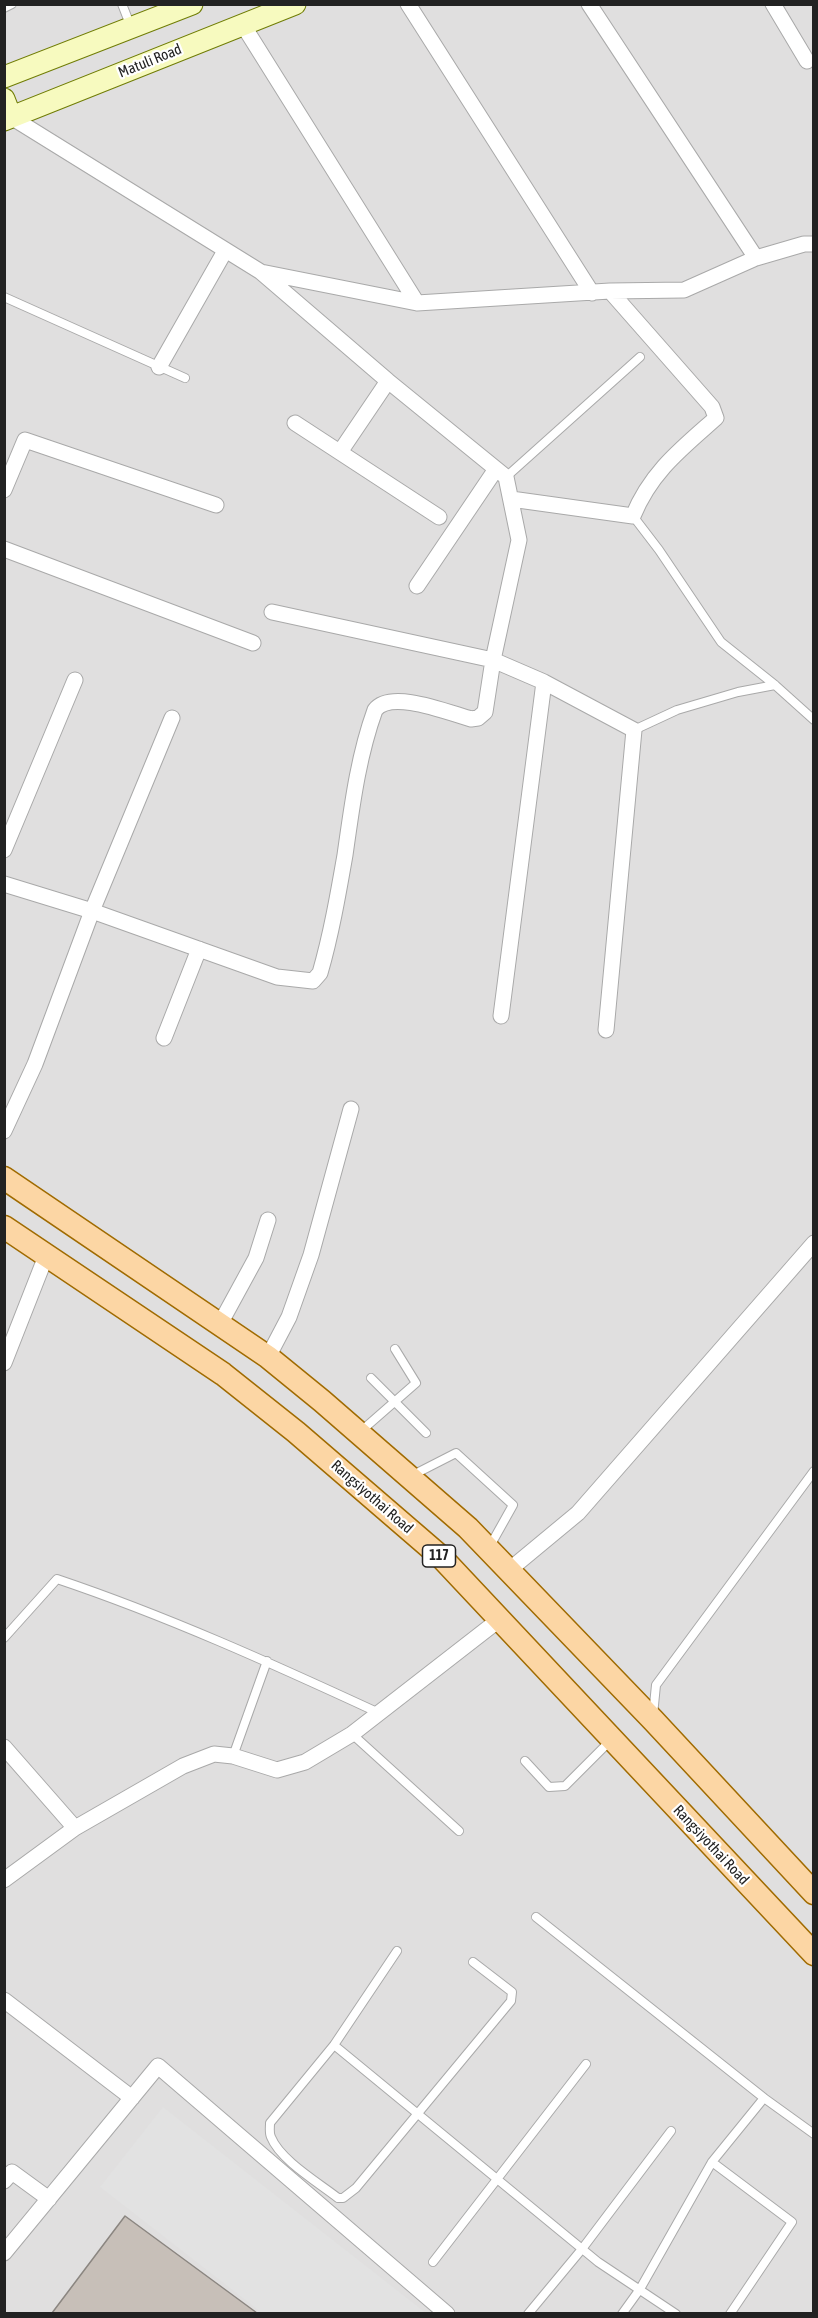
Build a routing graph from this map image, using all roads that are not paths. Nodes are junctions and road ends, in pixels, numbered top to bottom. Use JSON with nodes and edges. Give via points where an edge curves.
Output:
{"nodes":[{"id":1,"x":12,"y":4,"type":"edge"},
{"id":2,"x":122,"y":4,"type":"edge"},
{"id":3,"x":192,"y":4,"type":"edge"},
{"id":4,"x":296,"y":4,"type":"edge"},
{"id":5,"x":408,"y":4,"type":"edge"},
{"id":6,"x":589,"y":4,"type":"edge"},
{"id":7,"x":773,"y":4,"type":"edge"},
{"id":8,"x":4,"y":8,"type":"edge"},
{"id":9,"x":159,"y":10,"type":"edge"},
{"id":10,"x":243,"y":25,"type":"junction"},
{"id":11,"x":132,"y":28,"type":"junction"},
{"id":12,"x":807,"y":62,"type":"dead end"},
{"id":13,"x":4,"y":77,"type":"edge"},
{"id":14,"x":7,"y":112,"type":"edge"},
{"id":15,"x":813,"y":244,"type":"edge"},
{"id":16,"x":225,"y":251,"type":"junction"},
{"id":17,"x":756,"y":258,"type":"junction"},
{"id":18,"x":261,"y":272,"type":"junction"},
{"id":19,"x":610,"y":291,"type":"junction"},
{"id":20,"x":592,"y":293,"type":"junction"},
{"id":21,"x":4,"y":297,"type":"edge"},
{"id":22,"x":417,"y":303,"type":"junction"},
{"id":23,"x":640,"y":357,"type":"dead end"},
{"id":24,"x":159,"y":367,"type":"junction"},
{"id":25,"x":185,"y":378,"type":"dead end"},
{"id":26,"x":388,"y":381,"type":"junction"},
{"id":27,"x":296,"y":423,"type":"dead end"},
{"id":28,"x":340,"y":452,"type":"junction"},
{"id":29,"x":501,"y":473,"type":"junction"},
{"id":30,"x":4,"y":490,"type":"edge"},
{"id":31,"x":511,"y":499,"type":"junction"},
{"id":32,"x":216,"y":505,"type":"dead end"},
{"id":33,"x":633,"y":516,"type":"junction"},
{"id":34,"x":439,"y":517,"type":"dead end"},
{"id":35,"x":4,"y":549,"type":"edge"},
{"id":36,"x":417,"y":586,"type":"dead end"},
{"id":37,"x":272,"y":612,"type":"dead end"},
{"id":38,"x":253,"y":643,"type":"dead end"},
{"id":39,"x":493,"y":660,"type":"junction"},
{"id":40,"x":75,"y":680,"type":"dead end"},
{"id":41,"x":544,"y":682,"type":"junction"},
{"id":42,"x":775,"y":685,"type":"junction"},
{"id":43,"x":172,"y":718,"type":"dead end"},
{"id":44,"x":813,"y":720,"type":"edge"},
{"id":45,"x":634,"y":730,"type":"junction"},
{"id":46,"x":4,"y":850,"type":"edge"},
{"id":47,"x":4,"y":884,"type":"edge"},
{"id":48,"x":92,"y":911,"type":"junction"},
{"id":49,"x":199,"y":949,"type":"junction"},
{"id":50,"x":501,"y":1016,"type":"dead end"},
{"id":51,"x":606,"y":1030,"type":"dead end"},
{"id":52,"x":164,"y":1038,"type":"dead end"},
{"id":53,"x":351,"y":1109,"type":"dead end"},
{"id":54,"x":4,"y":1131,"type":"edge"},
{"id":55,"x":4,"y":1178,"type":"edge"},
{"id":56,"x":268,"y":1220,"type":"dead end"},
{"id":57,"x":4,"y":1227,"type":"edge"},
{"id":58,"x":813,"y":1242,"type":"edge"},
{"id":59,"x":46,"y":1256,"type":"junction"},
{"id":60,"x":220,"y":1324,"type":"junction"},
{"id":61,"x":395,"y":1349,"type":"dead end"},
{"id":62,"x":268,"y":1357,"type":"junction"},
{"id":63,"x":4,"y":1364,"type":"edge"},
{"id":64,"x":371,"y":1378,"type":"dead end"},
{"id":65,"x":394,"y":1401,"type":"junction"},
{"id":66,"x":359,"y":1433,"type":"junction"},
{"id":67,"x":426,"y":1433,"type":"dead end"},
{"id":68,"x":813,"y":1471,"type":"edge"},
{"id":69,"x":409,"y":1477,"type":"junction"},
{"id":70,"x":488,"y":1550,"type":"junction"},
{"id":71,"x":508,"y":1571,"type":"junction"},
{"id":72,"x":500,"y":1618,"type":"junction"},
{"id":73,"x":4,"y":1638,"type":"edge"},
{"id":74,"x":267,"y":1661,"type":"junction"},
{"id":75,"x":379,"y":1713,"type":"junction"},
{"id":76,"x":653,"y":1720,"type":"junction"},
{"id":77,"x":352,"y":1734,"type":"junction"},
{"id":78,"x":612,"y":1738,"type":"junction"},
{"id":79,"x":4,"y":1747,"type":"edge"},
{"id":80,"x":233,"y":1756,"type":"junction"},
{"id":81,"x":525,"y":1761,"type":"dead end"},
{"id":82,"x":75,"y":1828,"type":"junction"},
{"id":83,"x":459,"y":1831,"type":"dead end"},
{"id":84,"x":4,"y":1880,"type":"edge"},
{"id":85,"x":813,"y":1893,"type":"edge"},
{"id":86,"x":536,"y":1917,"type":"dead end"},
{"id":87,"x":397,"y":1951,"type":"dead end"},
{"id":88,"x":813,"y":1954,"type":"edge"},
{"id":89,"x":473,"y":1962,"type":"dead end"},
{"id":90,"x":4,"y":2000,"type":"edge"},
{"id":91,"x":334,"y":2045,"type":"junction"},
{"id":92,"x":586,"y":2064,"type":"dead end"},
{"id":93,"x":132,"y":2098,"type":"junction"},
{"id":94,"x":764,"y":2098,"type":"junction"},
{"id":95,"x":417,"y":2115,"type":"junction"},
{"id":96,"x":671,"y":2131,"type":"dead end"},
{"id":97,"x":813,"y":2134,"type":"edge"},
{"id":98,"x":712,"y":2162,"type":"junction"},
{"id":99,"x":496,"y":2179,"type":"junction"},
{"id":100,"x":4,"y":2181,"type":"edge"},
{"id":101,"x":49,"y":2199,"type":"junction"},
{"id":102,"x":582,"y":2249,"type":"junction"},
{"id":103,"x":4,"y":2253,"type":"edge"},
{"id":104,"x":433,"y":2262,"type":"dead end"},
{"id":105,"x":640,"y":2289,"type":"junction"},
{"id":106,"x":447,"y":2313,"type":"edge"},
{"id":107,"x":528,"y":2313,"type":"edge"},
{"id":108,"x":622,"y":2313,"type":"edge"},
{"id":109,"x":676,"y":2313,"type":"edge"},
{"id":110,"x":730,"y":2313,"type":"edge"}],
"edges":[{"from":1,"to":8,"type":"lane"},
{"from":2,"to":11,"type":"lane"},
{"from":3,"to":9,"type":"main road"},
{"from":4,"to":10,"type":"main road","name":"Matuli Road"},
{"from":5,"to":20,"type":"street"},
{"from":6,"to":17,"type":"street"},
{"from":7,"to":12,"type":"street"},
{"from":9,"to":11,"type":"main road"},
{"from":10,"to":14,"type":"main road","name":"Matuli Road"},
{"from":10,"to":22,"type":"street"},
{"from":11,"to":13,"type":"main road"},
{"from":14,"to":16,"type":"street"},
{"from":15,"to":17,"type":"street"},
{"from":16,"to":18,"type":"street"},
{"from":16,"to":24,"type":"street"},
{"from":17,"to":19,"type":"street","via":[[684,290]]},
{"from":18,"to":22,"type":"street"},
{"from":18,"to":26,"type":"street"},
{"from":19,"to":20,"type":"street"},
{"from":19,"to":33,"type":"street","via":[[712,407],[716,418],[668,459]]},
{"from":20,"to":22,"type":"street"},
{"from":21,"to":24,"type":"lane"},
{"from":23,"to":29,"type":"lane"},
{"from":24,"to":25,"type":"lane"},
{"from":26,"to":28,"type":"street"},
{"from":26,"to":29,"type":"street"},
{"from":27,"to":28,"type":"street"},
{"from":28,"to":34,"type":"street"},
{"from":29,"to":31,"type":"street"},
{"from":29,"to":36,"type":"street"},
{"from":30,"to":32,"type":"street","via":[[25,440]]},
{"from":31,"to":33,"type":"street"},
{"from":31,"to":39,"type":"street","via":[[519,540]]},
{"from":33,"to":42,"type":"lane","via":[[721,642]]},
{"from":35,"to":38,"type":"street"},
{"from":37,"to":39,"type":"street"},
{"from":39,"to":41,"type":"street"},
{"from":39,"to":49,"type":"street","via":[[485,712],[478,718],[389,701],[375,710],[353,792],[329,941],[317,978],[312,981],[277,977]]},
{"from":40,"to":46,"type":"street"},
{"from":41,"to":45,"type":"street"},
{"from":41,"to":50,"type":"street"},
{"from":42,"to":44,"type":"lane"},
{"from":42,"to":45,"type":"lane","via":[[677,710]]},
{"from":43,"to":48,"type":"street"},
{"from":45,"to":51,"type":"street"},
{"from":47,"to":48,"type":"street"},
{"from":48,"to":49,"type":"street"},
{"from":48,"to":54,"type":"street","via":[[35,1064]]},
{"from":49,"to":52,"type":"street"},
{"from":53,"to":62,"type":"street","via":[[311,1255],[289,1317]]},
{"from":55,"to":60,"type":"main road","number":"117"},
{"from":56,"to":60,"type":"street","via":[[256,1258]]},
{"from":57,"to":59,"type":"main road","name":"Rangsiyothai Road","number":"117"},
{"from":58,"to":71,"type":"street","via":[[578,1513]]},
{"from":59,"to":63,"type":"street"},
{"from":59,"to":72,"type":"main road","name":"Rangsiyothai Road","number":"117","via":[[223,1374],[297,1431],[441,1557]]},
{"from":60,"to":62,"type":"main road","number":"117"},
{"from":61,"to":65,"type":"lane","via":[[416,1383]]},
{"from":62,"to":66,"type":"main road","number":"117"},
{"from":64,"to":65,"type":"lane"},
{"from":65,"to":66,"type":"lane"},
{"from":65,"to":67,"type":"lane"},
{"from":66,"to":69,"type":"main road","number":"117"},
{"from":68,"to":76,"type":"lane","via":[[656,1685]]},
{"from":69,"to":70,"type":"main road","number":"117"},
{"from":69,"to":70,"type":"lane","via":[[456,1453],[513,1505]]},
{"from":70,"to":71,"type":"main road","number":"117"},
{"from":71,"to":76,"type":"main road","number":"117"},
{"from":72,"to":75,"type":"street"},
{"from":72,"to":78,"type":"main road","name":"Rangsiyothai Road","number":"117"},
{"from":73,"to":74,"type":"lane","via":[[57,1578]]},
{"from":74,"to":75,"type":"lane"},
{"from":74,"to":80,"type":"lane"},
{"from":75,"to":77,"type":"street"},
{"from":76,"to":85,"type":"main road","number":"117"},
{"from":77,"to":80,"type":"street","via":[[305,1762],[277,1770]]},
{"from":77,"to":83,"type":"lane"},
{"from":78,"to":81,"type":"lane","via":[[565,1786],[549,1787]]},
{"from":78,"to":88,"type":"main road","name":"Rangsiyothai Road","number":"117"},
{"from":79,"to":82,"type":"street"},
{"from":80,"to":82,"type":"street","via":[[214,1754],[183,1766]]},
{"from":82,"to":84,"type":"street"},
{"from":86,"to":94,"type":"lane"},
{"from":87,"to":91,"type":"lane"},
{"from":89,"to":95,"type":"lane","via":[[512,1992],[510,2001]]},
{"from":90,"to":93,"type":"street"},
{"from":91,"to":95,"type":"lane"},
{"from":91,"to":95,"type":"lane","via":[[270,2123],[276,2147],[299,2168],[343,2198],[356,2188]]},
{"from":92,"to":99,"type":"lane"},
{"from":93,"to":101,"type":"street"},
{"from":93,"to":106,"type":"street","via":[[158,2066]]},
{"from":94,"to":97,"type":"lane"},
{"from":94,"to":98,"type":"lane"},
{"from":95,"to":99,"type":"lane"},
{"from":96,"to":102,"type":"lane"},
{"from":98,"to":105,"type":"lane"},
{"from":98,"to":110,"type":"lane","via":[[792,2222]]},
{"from":99,"to":102,"type":"lane"},
{"from":99,"to":104,"type":"lane"},
{"from":100,"to":101,"type":"street","via":[[12,2172]]},
{"from":101,"to":103,"type":"street"},
{"from":102,"to":105,"type":"lane"},
{"from":102,"to":107,"type":"lane"},
{"from":105,"to":108,"type":"lane"},
{"from":105,"to":109,"type":"lane"}]}
